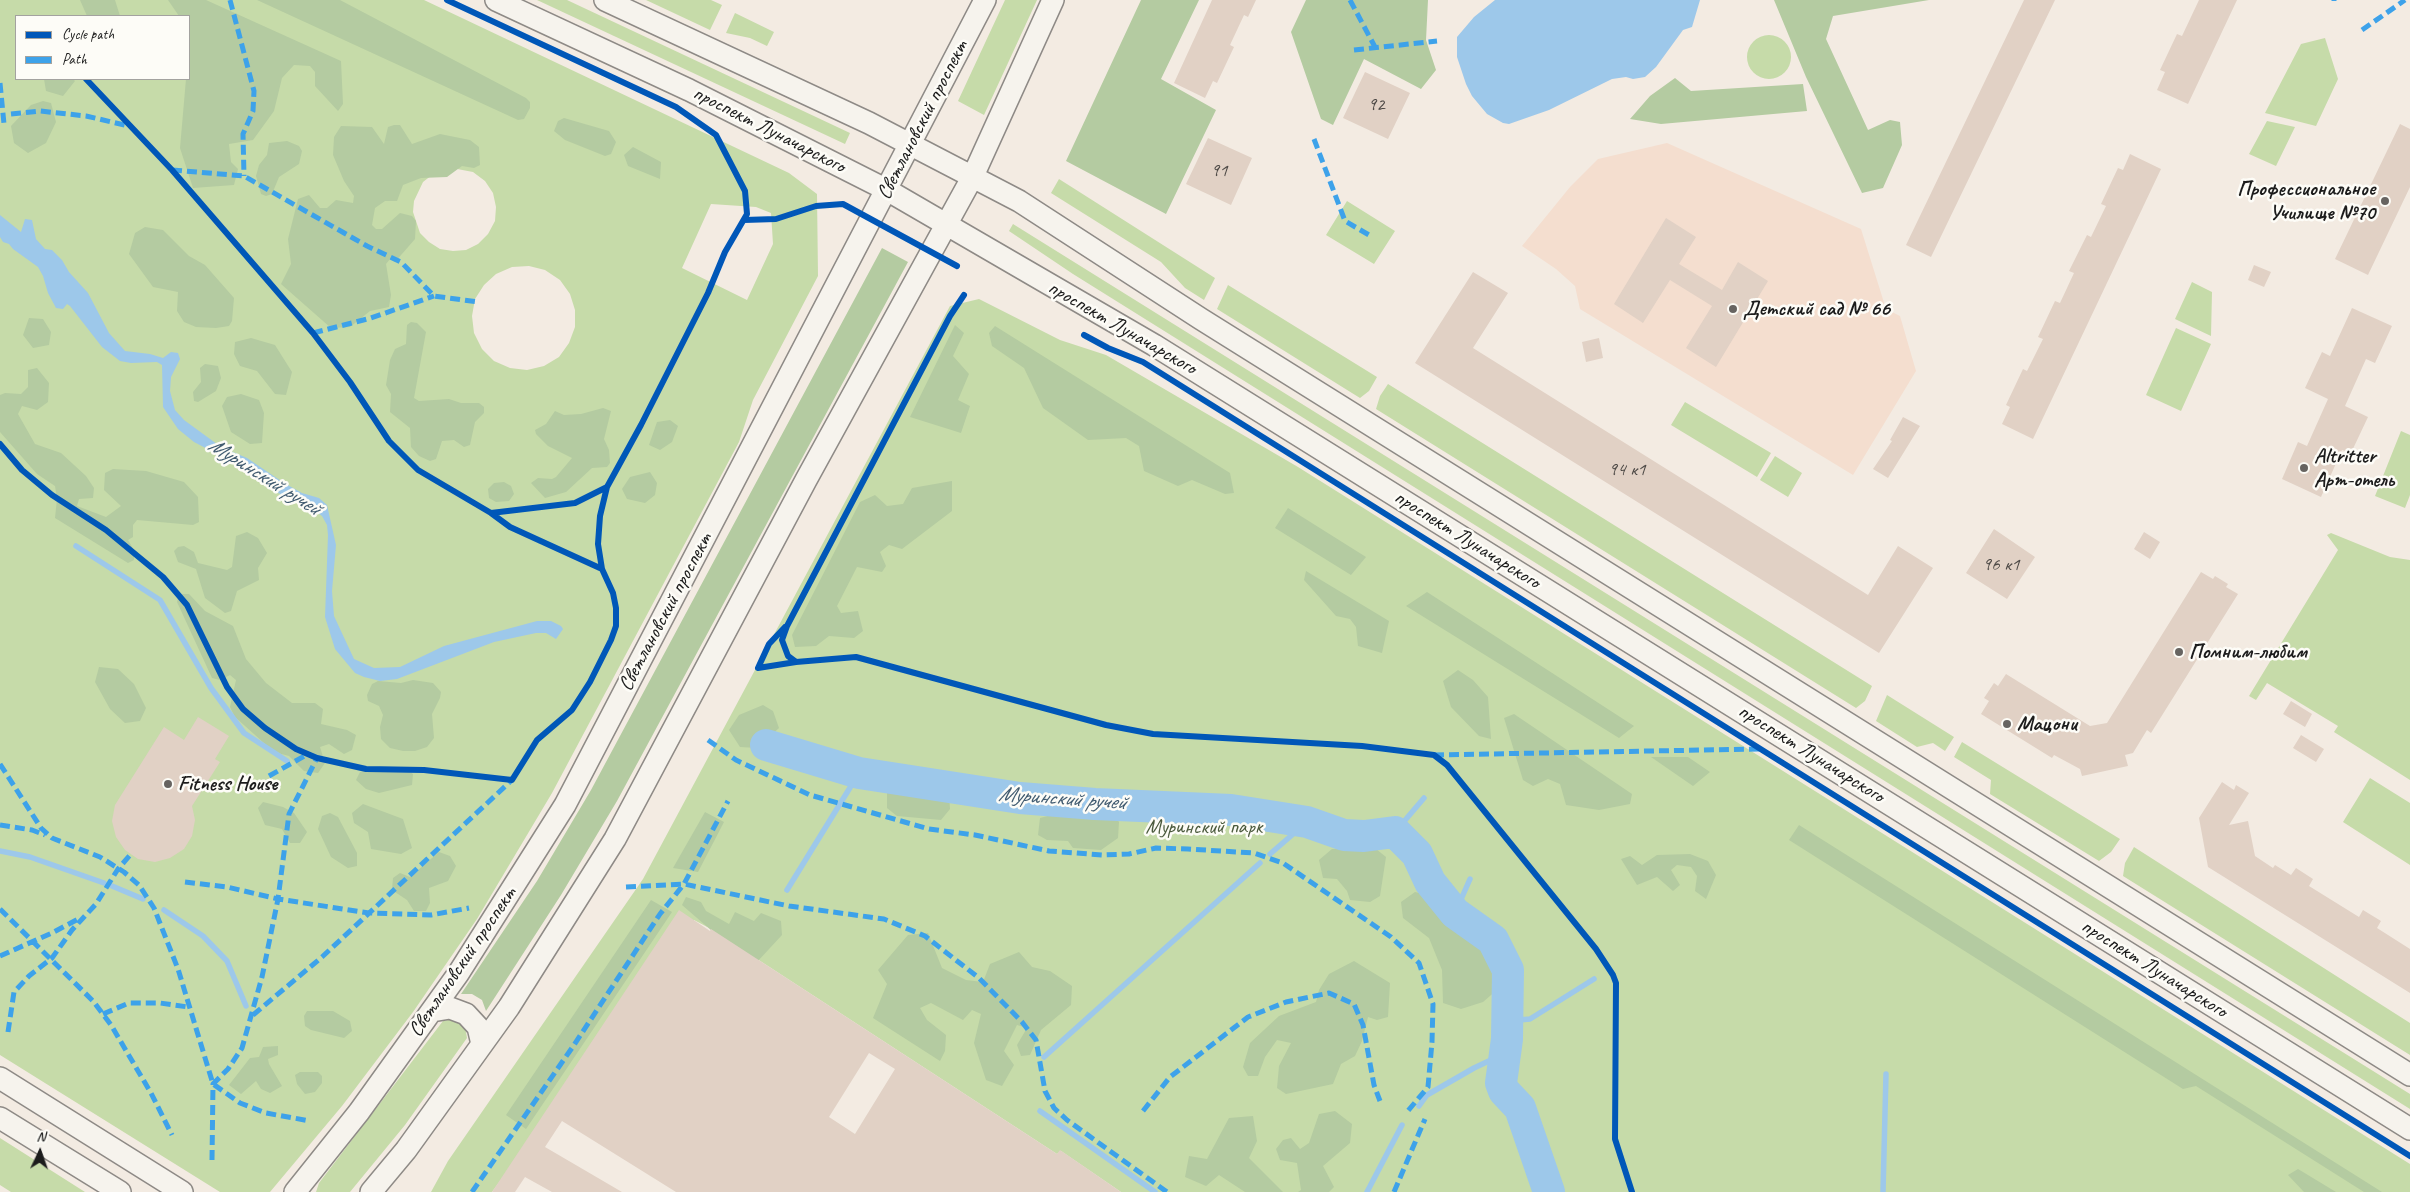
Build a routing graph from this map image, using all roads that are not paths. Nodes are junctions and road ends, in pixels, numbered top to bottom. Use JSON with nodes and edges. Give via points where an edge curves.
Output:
{"nodes":[{"id":1,"x":496,"y":0,"type":"edge"},
{"id":2,"x":605,"y":0,"type":"edge"},
{"id":3,"x":985,"y":0,"type":"edge"},
{"id":4,"x":1053,"y":0,"type":"edge"},
{"id":5,"x":912,"y":143,"type":"junction"},
{"id":6,"x":973,"y":176,"type":"junction"},
{"id":7,"x":887,"y":190,"type":"junction"},
{"id":8,"x":947,"y":224,"type":"junction"},
{"id":9,"x":432,"y":1011,"type":"junction"},
{"id":10,"x":482,"y":1044,"type":"junction"},
{"id":11,"x":2410,"y":1075,"type":"edge"},
{"id":12,"x":0,"y":1078,"type":"edge"},
{"id":13,"x":0,"y":1118,"type":"edge"},
{"id":14,"x":2410,"y":1129,"type":"edge"},
{"id":15,"x":120,"y":1192,"type":"edge"},
{"id":16,"x":182,"y":1192,"type":"edge"},
{"id":17,"x":295,"y":1192,"type":"edge"},
{"id":18,"x":371,"y":1192,"type":"edge"}],
"edges":[{"from":1,"to":7,"type":"main road","name":"проспект Луначарского","via":[[689,90]]},
{"from":2,"to":5,"type":"main road"},
{"from":3,"to":5,"type":"main road","name":"Светлановский проспект"},
{"from":4,"to":6,"type":"main road"},
{"from":5,"to":6,"type":"main road"},
{"from":5,"to":7,"type":"main road","name":"Светлановский проспект"},
{"from":6,"to":8,"type":"main road"},
{"from":6,"to":11,"type":"main road","via":[[1019,201],[1209,324]]},
{"from":7,"to":8,"type":"main road","name":"проспект Луначарского"},
{"from":7,"to":9,"type":"main road","name":"Светлановский проспект","via":[[565,806]]},
{"from":8,"to":10,"type":"main road","via":[[614,839],[528,979]]},
{"from":8,"to":14,"type":"main road","name":"проспект Луначарского","via":[[1162,351]]},
{"from":9,"to":10,"type":"main road","via":[[450,1008],[466,1014],[478,1027]]},
{"from":9,"to":17,"type":"main road","name":"Светлановский проспект","via":[[359,1112]]},
{"from":10,"to":18,"type":"main road","via":[[406,1150]]},
{"from":12,"to":16,"type":"main road"},
{"from":13,"to":15,"type":"main road"}]}
